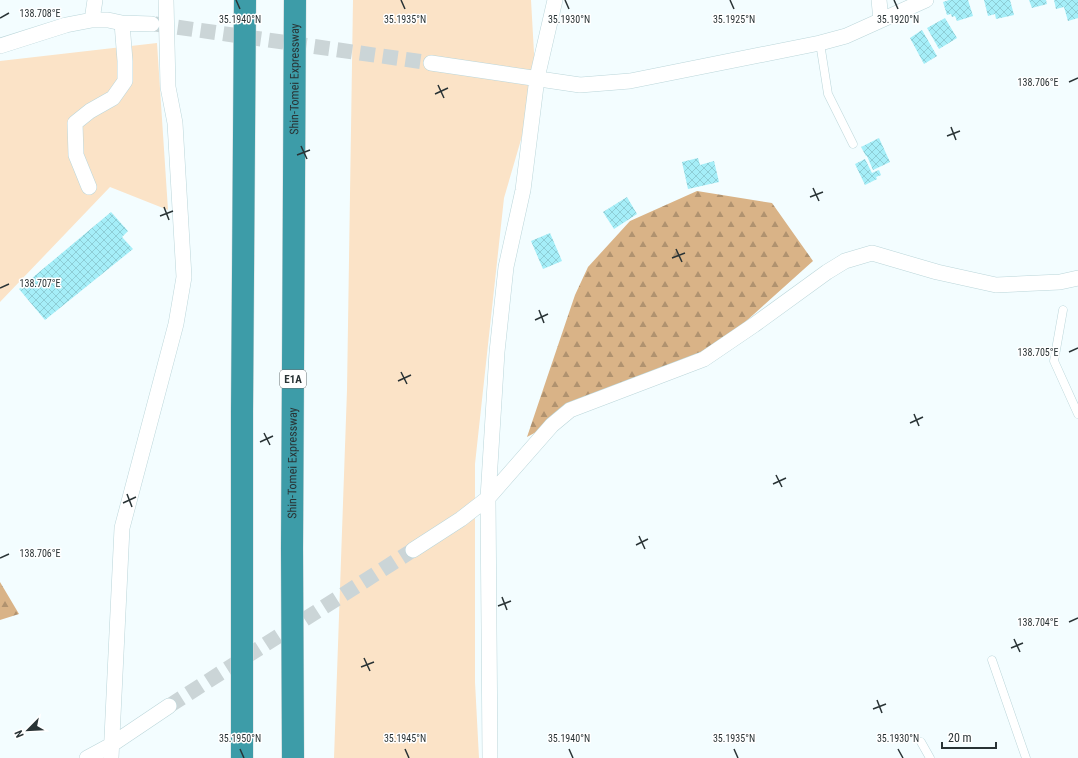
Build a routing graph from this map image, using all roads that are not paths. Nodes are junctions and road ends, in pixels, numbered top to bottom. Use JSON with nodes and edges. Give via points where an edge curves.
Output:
{"nodes":[{"id":1,"x":95,"y":0,"type":"edge"},
{"id":2,"x":166,"y":0,"type":"edge"},
{"id":3,"x":245,"y":0,"type":"edge"},
{"id":4,"x":295,"y":0,"type":"edge"},
{"id":5,"x":556,"y":0,"type":"edge"},
{"id":6,"x":879,"y":0,"type":"edge"},
{"id":7,"x":926,"y":0,"type":"edge"},
{"id":8,"x":92,"y":20,"type":"junction"},
{"id":9,"x":882,"y":20,"type":"junction"},
{"id":10,"x":122,"y":24,"type":"junction"},
{"id":11,"x":152,"y":24,"type":"tunnel mouth"},
{"id":12,"x":820,"y":43,"type":"junction"},
{"id":13,"x":0,"y":46,"type":"edge"},
{"id":14,"x":432,"y":63,"type":"tunnel mouth"},
{"id":15,"x":537,"y":78,"type":"junction"},
{"id":16,"x":853,"y":144,"type":"dead end"},
{"id":17,"x":89,"y":187,"type":"dead end"},
{"id":18,"x":1078,"y":278,"type":"edge"},
{"id":19,"x":1063,"y":310,"type":"dead end"},
{"id":20,"x":1078,"y":414,"type":"edge"},
{"id":21,"x":488,"y":498,"type":"junction"},
{"id":22,"x":413,"y":550,"type":"tunnel mouth"},
{"id":23,"x":992,"y":660,"type":"dead end"},
{"id":24,"x":169,"y":706,"type":"tunnel mouth"},
{"id":25,"x":921,"y":742,"type":"dead end"},
{"id":26,"x":111,"y":751,"type":"edge"},
{"id":27,"x":87,"y":758,"type":"edge"},
{"id":28,"x":242,"y":758,"type":"edge"},
{"id":29,"x":293,"y":758,"type":"edge"},
{"id":30,"x":490,"y":758,"type":"edge"},
{"id":31,"x":930,"y":758,"type":"edge"},
{"id":32,"x":1026,"y":758,"type":"edge"}],
"edges":[{"from":1,"to":8,"type":"street"},
{"from":2,"to":26,"type":"street","via":[[168,88],[175,123],[184,277],[176,324],[122,528]]},
{"from":3,"to":28,"type":"highway"},
{"from":4,"to":29,"type":"highway","name":"Shin-Tomei Expressway","number":"E1A"},
{"from":5,"to":15,"type":"street"},
{"from":6,"to":9,"type":"street"},
{"from":7,"to":9,"type":"street"},
{"from":8,"to":10,"type":"street","via":[[108,20]]},
{"from":8,"to":13,"type":"street","via":[[66,25]]},
{"from":9,"to":12,"type":"street","via":[[846,36]]},
{"from":10,"to":11,"type":"street"},
{"from":10,"to":17,"type":"street","via":[[125,81],[114,98],[90,111],[75,123],[76,155]]},
{"from":12,"to":15,"type":"street","via":[[630,81],[580,85]]},
{"from":12,"to":16,"type":"lane","via":[[828,94]]},
{"from":14,"to":15,"type":"street"},
{"from":15,"to":21,"type":"street","via":[[523,190],[505,275],[497,352]]},
{"from":18,"to":21,"type":"street","via":[[1060,282],[996,285],[937,272],[872,253],[846,261],[704,359],[570,410],[552,425]]},
{"from":19,"to":20,"type":"lane","via":[[1054,361]]},
{"from":21,"to":22,"type":"street","via":[[461,520]]},
{"from":21,"to":30,"type":"street"},
{"from":23,"to":32,"type":"lane"},
{"from":24,"to":26,"type":"street"},
{"from":25,"to":31,"type":"lane"},
{"from":26,"to":27,"type":"street"}]}
